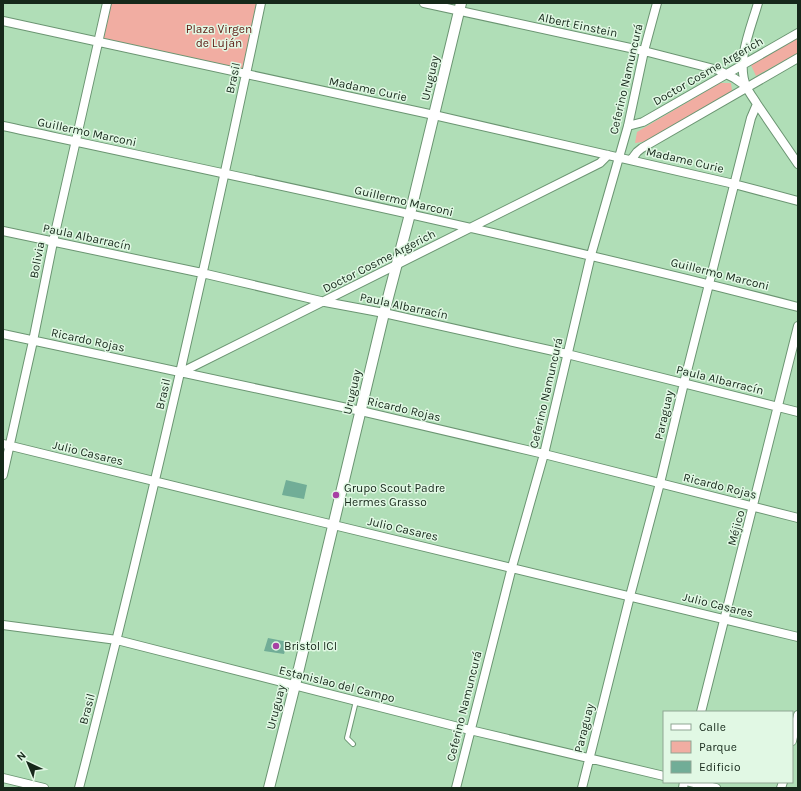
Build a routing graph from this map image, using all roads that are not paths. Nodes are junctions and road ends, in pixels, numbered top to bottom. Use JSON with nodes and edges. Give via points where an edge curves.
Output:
{"nodes":[{"id":1,"x":107,"y":3,"type":"edge"},
{"id":2,"x":261,"y":3,"type":"edge"},
{"id":3,"x":424,"y":3,"type":"edge"},
{"id":4,"x":657,"y":3,"type":"edge"},
{"id":5,"x":758,"y":3,"type":"edge"},
{"id":6,"x":460,"y":7,"type":"edge"},
{"id":7,"x":3,"y":21,"type":"edge"},
{"id":8,"x":798,"y":33,"type":"edge"},
{"id":9,"x":98,"y":41,"type":"junction"},
{"id":10,"x":644,"y":51,"type":"junction"},
{"id":11,"x":798,"y":58,"type":"edge"},
{"id":12,"x":743,"y":64,"type":"junction"},
{"id":13,"x":726,"y":73,"type":"junction"},
{"id":14,"x":246,"y":75,"type":"junction"},
{"id":15,"x":747,"y":87,"type":"junction"},
{"id":16,"x":757,"y":104,"type":"junction"},
{"id":17,"x":434,"y":115,"type":"junction"},
{"id":18,"x":3,"y":126,"type":"edge"},
{"id":19,"x":628,"y":126,"type":"junction"},
{"id":20,"x":76,"y":142,"type":"junction"},
{"id":21,"x":608,"y":154,"type":"junction"},
{"id":22,"x":619,"y":157,"type":"junction"},
{"id":23,"x":631,"y":160,"type":"junction"},
{"id":24,"x":798,"y":164,"type":"edge"},
{"id":25,"x":224,"y":172,"type":"junction"},
{"id":26,"x":734,"y":184,"type":"junction"},
{"id":27,"x":798,"y":201,"type":"edge"},
{"id":28,"x":410,"y":214,"type":"junction"},
{"id":29,"x":471,"y":228,"type":"junction"},
{"id":30,"x":3,"y":231,"type":"edge"},
{"id":31,"x":53,"y":242,"type":"junction"},
{"id":32,"x":591,"y":255,"type":"junction"},
{"id":33,"x":397,"y":264,"type":"junction"},
{"id":34,"x":202,"y":273,"type":"junction"},
{"id":35,"x":708,"y":284,"type":"junction"},
{"id":36,"x":325,"y":302,"type":"junction"},
{"id":37,"x":798,"y":307,"type":"edge"},
{"id":38,"x":384,"y":313,"type":"junction"},
{"id":39,"x":798,"y":326,"type":"edge"},
{"id":40,"x":3,"y":334,"type":"edge"},
{"id":41,"x":33,"y":341,"type":"junction"},
{"id":42,"x":567,"y":354,"type":"junction"},
{"id":43,"x":180,"y":373,"type":"junction"},
{"id":44,"x":684,"y":383,"type":"junction"},
{"id":45,"x":778,"y":407,"type":"junction"},
{"id":46,"x":361,"y":411,"type":"junction"},
{"id":47,"x":798,"y":412,"type":"edge"},
{"id":48,"x":6,"y":445,"type":"edge"},
{"id":49,"x":544,"y":454,"type":"junction"},
{"id":50,"x":3,"y":475,"type":"edge"},
{"id":51,"x":156,"y":481,"type":"junction"},
{"id":52,"x":660,"y":483,"type":"junction"},
{"id":53,"x":754,"y":507,"type":"junction"},
{"id":54,"x":798,"y":518,"type":"edge"},
{"id":55,"x":334,"y":524,"type":"junction"},
{"id":56,"x":512,"y":567,"type":"junction"},
{"id":57,"x":630,"y":596,"type":"junction"},
{"id":58,"x":724,"y":618,"type":"junction"},
{"id":59,"x":3,"y":625,"type":"edge"},
{"id":60,"x":798,"y":636,"type":"edge"},
{"id":61,"x":117,"y":640,"type":"junction"},
{"id":62,"x":295,"y":685,"type":"junction"},
{"id":63,"x":356,"y":701,"type":"junction"},
{"id":64,"x":701,"y":711,"type":"edge"},
{"id":65,"x":798,"y":715,"type":"edge"},
{"id":66,"x":470,"y":730,"type":"junction"},
{"id":67,"x":793,"y":737,"type":"edge"},
{"id":68,"x":353,"y":744,"type":"dead end"},
{"id":69,"x":589,"y":758,"type":"junction"},
{"id":70,"x":663,"y":776,"type":"edge"},
{"id":71,"x":3,"y":778,"type":"edge"},
{"id":72,"x":694,"y":783,"type":"edge"},
{"id":73,"x":44,"y":788,"type":"edge"},
{"id":74,"x":79,"y":788,"type":"edge"},
{"id":75,"x":269,"y":788,"type":"edge"},
{"id":76,"x":456,"y":788,"type":"edge"},
{"id":77,"x":582,"y":788,"type":"edge"},
{"id":78,"x":716,"y":788,"type":"edge"}],
"edges":[{"from":1,"to":9,"type":"street","name":"Bolivia"},
{"from":2,"to":14,"type":"street","name":"Brasil"},
{"from":3,"to":6,"type":"street","name":"Albert Einstein"},
{"from":4,"to":10,"type":"street","name":"Ceferino Namuncurá"},
{"from":5,"to":12,"type":"street"},
{"from":6,"to":10,"type":"street","name":"Albert Einstein"},
{"from":6,"to":17,"type":"street","name":"Uruguay"},
{"from":7,"to":9,"type":"street","name":"Madame Curie"},
{"from":8,"to":12,"type":"street","name":"Doctor Cosme Argerich"},
{"from":9,"to":14,"type":"street","name":"Madame Curie"},
{"from":9,"to":20,"type":"street","name":"Bolivia"},
{"from":10,"to":13,"type":"street","name":"Albert Einstein"},
{"from":10,"to":19,"type":"street","name":"Ceferino Namuncurá"},
{"from":11,"to":15,"type":"street"},
{"from":12,"to":13,"type":"street","name":"Doctor Cosme Argerich"},
{"from":12,"to":15,"type":"street"},
{"from":13,"to":15,"type":"street","name":"Albert Einstein"},
{"from":13,"to":19,"type":"street","name":"Doctor Cosme Argerich","via":[[643,122]]},
{"from":14,"to":17,"type":"street","name":"Madame Curie"},
{"from":14,"to":25,"type":"street","name":"Brasil"},
{"from":15,"to":16,"type":"street"},
{"from":15,"to":23,"type":"street","via":[[642,148]]},
{"from":16,"to":24,"type":"street"},
{"from":16,"to":26,"type":"street","name":"Paraguay"},
{"from":17,"to":21,"type":"street","name":"Madame Curie"},
{"from":17,"to":28,"type":"street","name":"Uruguay"},
{"from":18,"to":20,"type":"street","name":"Guillermo Marconi"},
{"from":19,"to":22,"type":"street","name":"Ceferino Namuncurá"},
{"from":20,"to":25,"type":"street","name":"Guillermo Marconi"},
{"from":20,"to":31,"type":"street","name":"Bolivia"},
{"from":21,"to":22,"type":"street","name":"Madame Curie"},
{"from":21,"to":29,"type":"street","name":"Doctor Cosme Argerich","via":[[600,164]]},
{"from":22,"to":23,"type":"street","name":"Madame Curie"},
{"from":22,"to":32,"type":"street","name":"Ceferino Namuncurá"},
{"from":23,"to":26,"type":"street","name":"Madame Curie"},
{"from":25,"to":28,"type":"street","name":"Guillermo Marconi"},
{"from":25,"to":34,"type":"street","name":"Brasil"},
{"from":26,"to":27,"type":"street","name":"Madame Curie"},
{"from":26,"to":35,"type":"street","name":"Paraguay"},
{"from":28,"to":29,"type":"street","name":"Guillermo Marconi"},
{"from":28,"to":33,"type":"street","name":"Uruguay"},
{"from":29,"to":32,"type":"street","name":"Guillermo Marconi"},
{"from":29,"to":33,"type":"street","name":"Doctor Cosme Argerich"},
{"from":30,"to":31,"type":"street","name":"Paula Albarracín"},
{"from":31,"to":34,"type":"street","name":"Paula Albarracín"},
{"from":31,"to":41,"type":"street","name":"Bolivia"},
{"from":32,"to":35,"type":"street","name":"Guillermo Marconi"},
{"from":32,"to":42,"type":"street","name":"Ceferino Namuncurá"},
{"from":33,"to":36,"type":"street","name":"Doctor Cosme Argerich"},
{"from":33,"to":38,"type":"street","name":"Uruguay"},
{"from":34,"to":36,"type":"street","name":"Paula Albarracín"},
{"from":34,"to":43,"type":"street","name":"Brasil"},
{"from":35,"to":37,"type":"street","name":"Guillermo Marconi"},
{"from":35,"to":44,"type":"street","name":"Paraguay"},
{"from":36,"to":38,"type":"street","name":"Paula Albarracín"},
{"from":36,"to":43,"type":"street","name":"Doctor Cosme Argerich"},
{"from":38,"to":42,"type":"street","name":"Paula Albarracín"},
{"from":38,"to":46,"type":"street","name":"Uruguay"},
{"from":39,"to":45,"type":"street","name":"Méjico"},
{"from":40,"to":41,"type":"street","name":"Ricardo Rojas"},
{"from":41,"to":43,"type":"street","name":"Ricardo Rojas"},
{"from":41,"to":48,"type":"street","name":"Bolivia"},
{"from":42,"to":44,"type":"street","name":"Paula Albarracín"},
{"from":42,"to":49,"type":"street","name":"Ceferino Namuncurá"},
{"from":43,"to":46,"type":"street","name":"Ricardo Rojas"},
{"from":43,"to":51,"type":"street","name":"Brasil"},
{"from":44,"to":45,"type":"street","name":"Paula Albarracín"},
{"from":44,"to":52,"type":"street","name":"Paraguay"},
{"from":45,"to":47,"type":"street","name":"Paula Albarracín"},
{"from":45,"to":53,"type":"street","name":"Méjico"},
{"from":46,"to":49,"type":"street","name":"Ricardo Rojas"},
{"from":46,"to":55,"type":"street","name":"Uruguay"},
{"from":48,"to":50,"type":"street","name":"Bolivia"},
{"from":48,"to":51,"type":"street","name":"Julio Casares"},
{"from":49,"to":52,"type":"street","name":"Ricardo Rojas"},
{"from":49,"to":56,"type":"street","name":"Ceferino Namuncurá"},
{"from":51,"to":55,"type":"street","name":"Julio Casares"},
{"from":51,"to":61,"type":"street","name":"Brasil"},
{"from":52,"to":53,"type":"street","name":"Ricardo Rojas"},
{"from":52,"to":57,"type":"street","name":"Paraguay"},
{"from":53,"to":54,"type":"street","name":"Ricardo Rojas"},
{"from":53,"to":58,"type":"street","name":"Méjico"},
{"from":55,"to":56,"type":"street","name":"Julio Casares"},
{"from":55,"to":62,"type":"street","name":"Uruguay"},
{"from":56,"to":57,"type":"street","name":"Julio Casares"},
{"from":56,"to":66,"type":"street","name":"Ceferino Namuncurá"},
{"from":57,"to":58,"type":"street","name":"Julio Casares"},
{"from":57,"to":69,"type":"street","name":"Paraguay"},
{"from":58,"to":60,"type":"street","name":"Julio Casares"},
{"from":58,"to":64,"type":"street","name":"Méjico"},
{"from":59,"to":61,"type":"street","name":"Estanislao del Campo"},
{"from":61,"to":62,"type":"street","name":"Estanislao del Campo"},
{"from":61,"to":74,"type":"street","name":"Brasil"},
{"from":62,"to":63,"type":"street","name":"Estanislao del Campo"},
{"from":62,"to":75,"type":"street","name":"Uruguay"},
{"from":63,"to":66,"type":"street","name":"Estanislao del Campo"},
{"from":63,"to":68,"type":"lane","via":[[347,738]]},
{"from":65,"to":67,"type":"street"},
{"from":66,"to":69,"type":"street","name":"Estanislao del Campo"},
{"from":66,"to":76,"type":"street","name":"Ceferino Namuncurá"},
{"from":69,"to":70,"type":"street","name":"Estanislao del Campo"},
{"from":69,"to":77,"type":"street","name":"Paraguay"},
{"from":71,"to":73,"type":"street"},
{"from":72,"to":78,"type":"street"}]}
